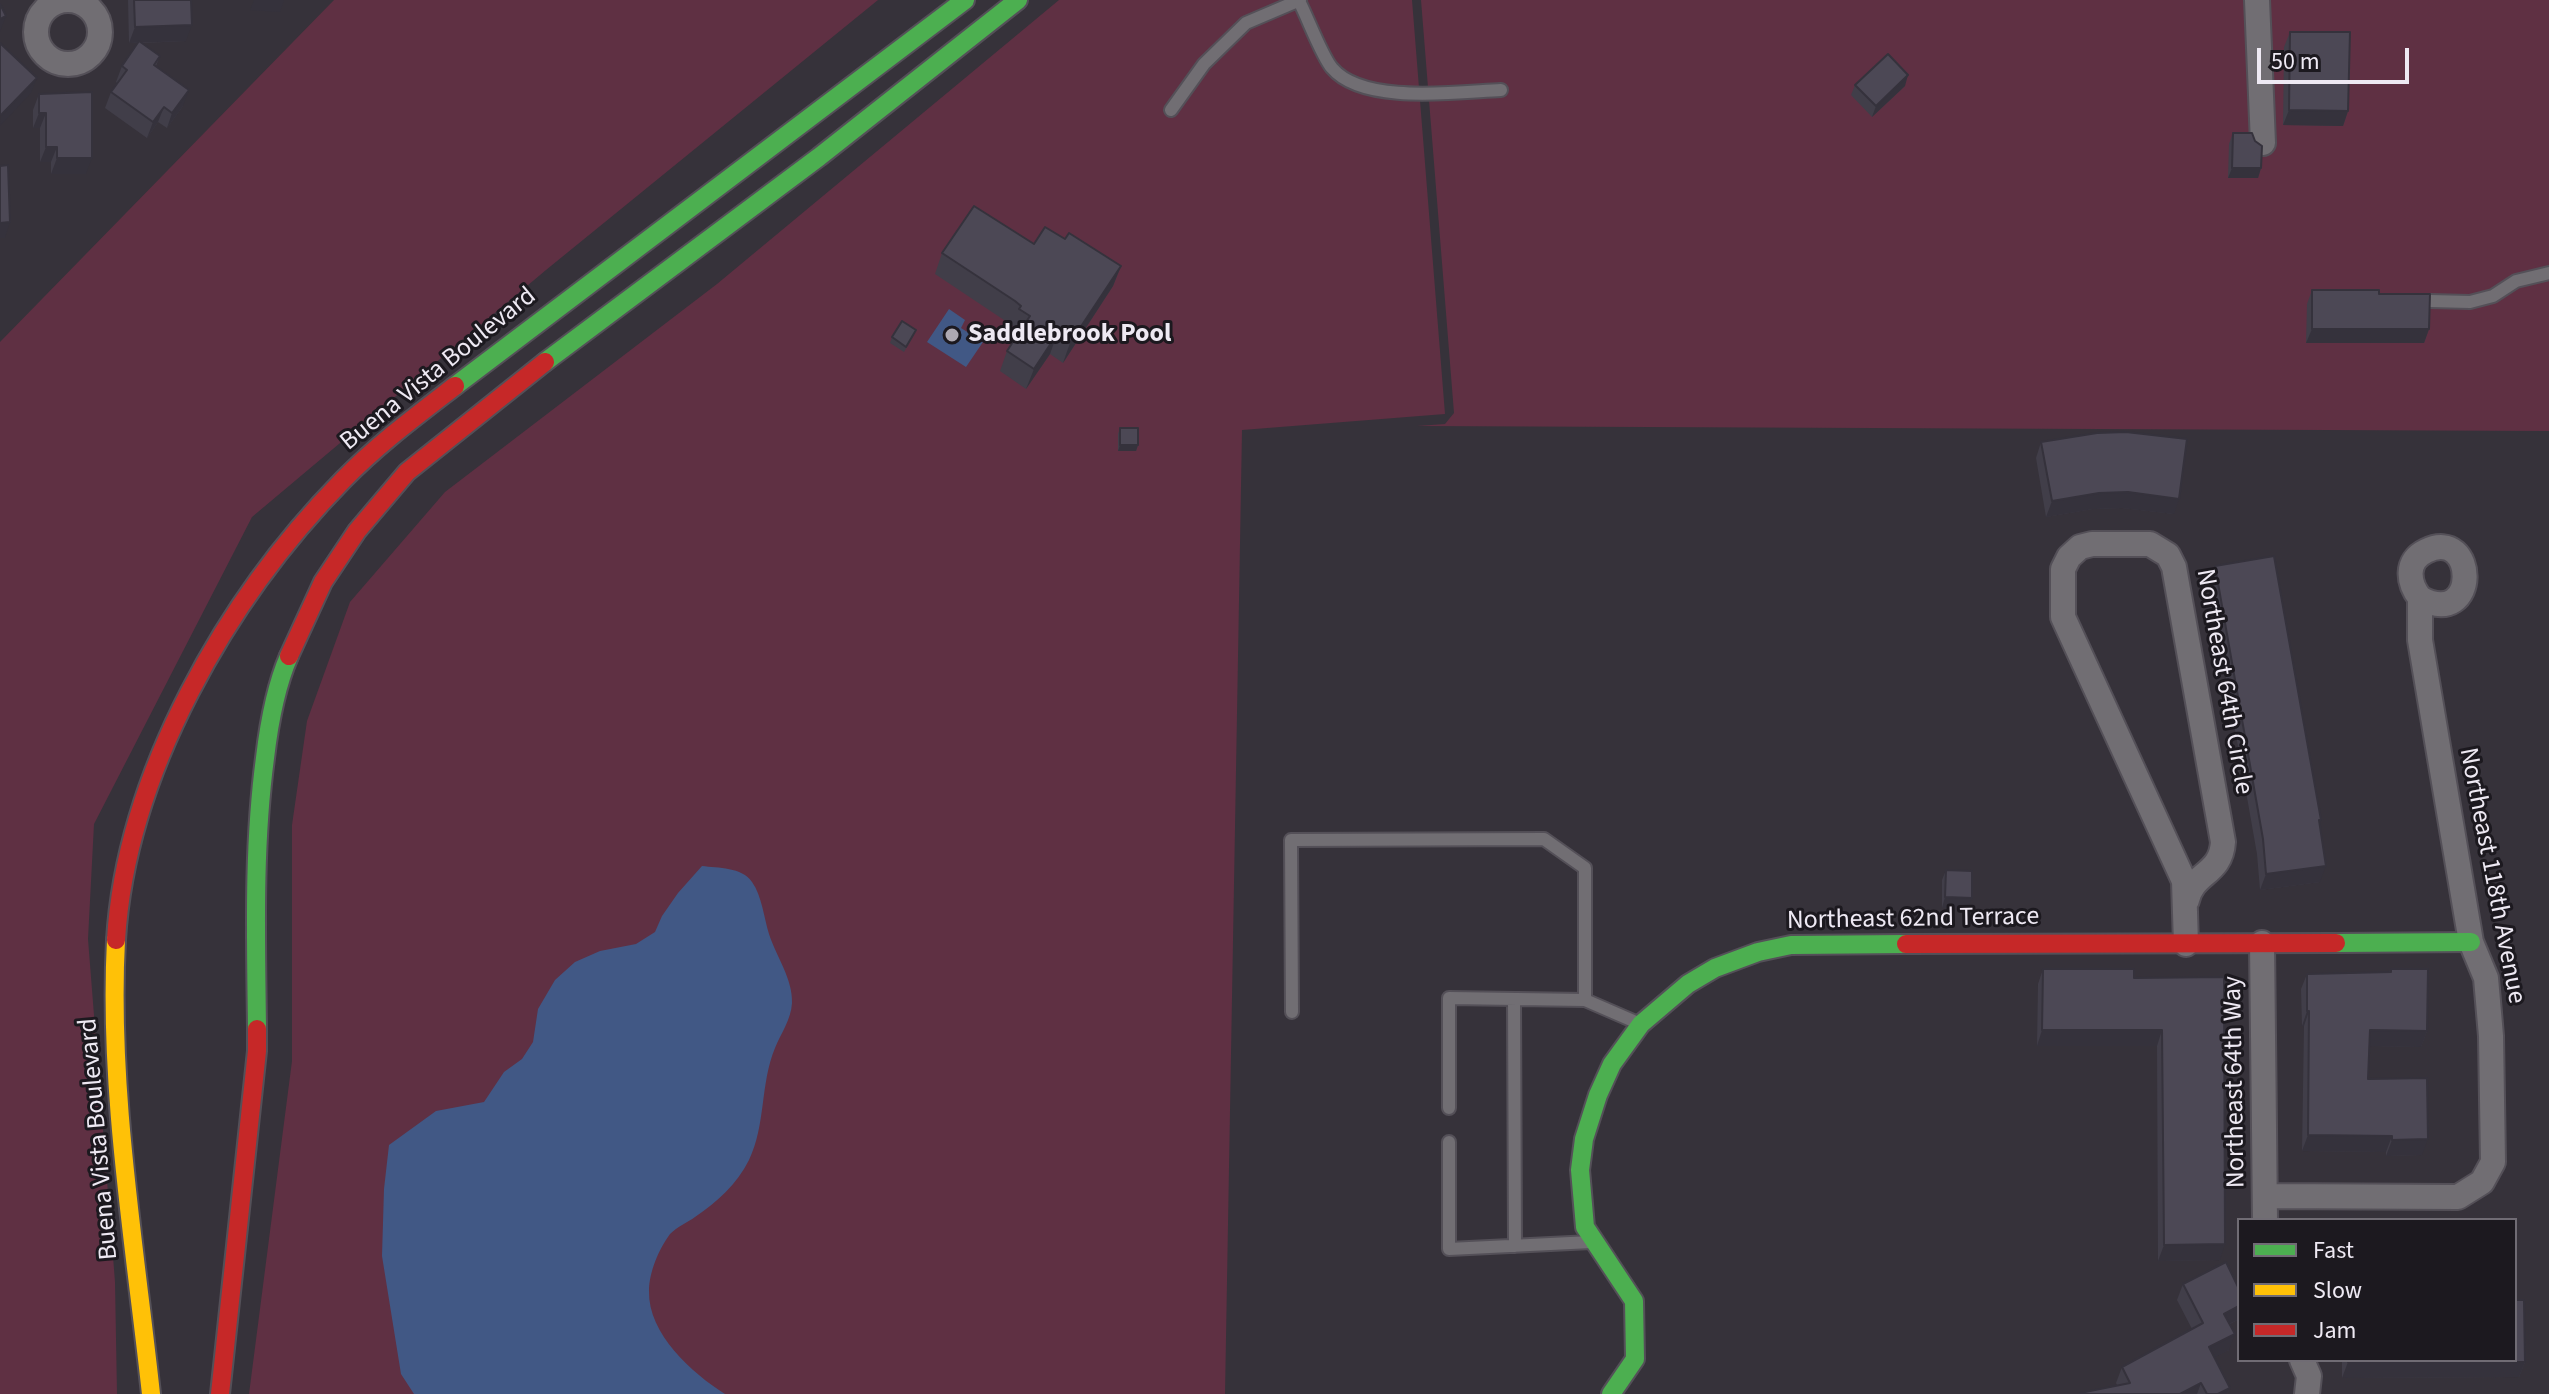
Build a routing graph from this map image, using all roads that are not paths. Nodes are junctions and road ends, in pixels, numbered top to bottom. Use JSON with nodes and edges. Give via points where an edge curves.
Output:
{"nodes":[{"id":1,"x":965,"y":0,"type":"edge"},
{"id":2,"x":1018,"y":0,"type":"edge"},
{"id":3,"x":1300,"y":0,"type":"edge"},
{"id":4,"x":2257,"y":0,"type":"edge"},
{"id":5,"x":1501,"y":90,"type":"dead end"},
{"id":6,"x":1171,"y":110,"type":"dead end"},
{"id":7,"x":2263,"y":143,"type":"edge"},
{"id":8,"x":2549,"y":273,"type":"edge"},
{"id":9,"x":2430,"y":301,"type":"edge"},
{"id":10,"x":2420,"y":598,"type":"dead end"},
{"id":11,"x":2187,"y":900,"type":"junction"},
{"id":12,"x":2471,"y":942,"type":"junction"},
{"id":13,"x":2262,"y":943,"type":"junction"},
{"id":14,"x":2186,"y":944,"type":"junction"},
{"id":15,"x":1514,"y":999,"type":"junction"},
{"id":16,"x":1585,"y":1000,"type":"junction"},
{"id":17,"x":1292,"y":1012,"type":"dead end"},
{"id":18,"x":1641,"y":1024,"type":"junction"},
{"id":19,"x":1449,"y":1108,"type":"dead end"},
{"id":20,"x":1449,"y":1142,"type":"dead end"},
{"id":21,"x":2266,"y":1208,"type":"edge"},
{"id":22,"x":1595,"y":1242,"type":"junction"},
{"id":23,"x":1515,"y":1246,"type":"junction"},
{"id":24,"x":2303,"y":1362,"type":"edge"},
{"id":25,"x":151,"y":1394,"type":"edge"},
{"id":26,"x":220,"y":1394,"type":"edge"},
{"id":27,"x":1611,"y":1394,"type":"edge"},
{"id":28,"x":2307,"y":1394,"type":"edge"}],
"edges":[{"from":1,"to":25,"type":"main road","name":"Buena Vista Boulevard","via":[[401,427],[335,488],[265,572],[224,635],[152,777],[117,930],[115,1056]]},
{"from":2,"to":26,"type":"main road","via":[[819,157],[509,388],[407,472],[323,582],[282,673],[260,793],[257,1051]]},
{"from":3,"to":5,"type":"lane","via":[[1332,69],[1360,86],[1402,94]]},
{"from":3,"to":6,"type":"lane","via":[[1246,23],[1204,64]]},
{"from":4,"to":7,"type":"street"},
{"from":8,"to":9,"type":"lane","via":[[2470,302]]},
{"from":10,"to":12,"type":"street","name":"Northeast 118th Avenue","via":[[2420,640]]},
{"from":11,"to":11,"type":"street","name":"Northeast 64th Circle","via":[[2195,881],[2219,861],[2223,842],[2174,567],[2168,555],[2150,544],[2080,547],[2063,569],[2065,625],[2184,881]]},
{"from":11,"to":14,"type":"street","name":"Northeast 64th Circle"},
{"from":12,"to":13,"type":"main road","name":"Northeast 62nd Terrace"},
{"from":12,"to":21,"type":"street","name":"Northeast 118th Avenue","via":[[2486,978],[2491,1036],[2493,1162],[2482,1182],[2458,1197]]},
{"from":13,"to":14,"type":"main road","name":"Northeast 62nd Terrace"},
{"from":13,"to":21,"type":"street","name":"Northeast 64th Way"},
{"from":14,"to":18,"type":"main road","name":"Northeast 62nd Terrace","via":[[1791,945],[1715,968]]},
{"from":15,"to":16,"type":"lane"},
{"from":15,"to":19,"type":"lane","via":[[1449,998]]},
{"from":15,"to":23,"type":"lane"},
{"from":16,"to":17,"type":"lane","via":[[1585,868],[1544,839],[1291,840]]},
{"from":16,"to":18,"type":"lane"},
{"from":18,"to":22,"type":"main road","name":"Northeast 62nd Terrace","via":[[1612,1064],[1584,1139],[1580,1170],[1585,1227]]},
{"from":20,"to":23,"type":"lane","via":[[1449,1249]]},
{"from":22,"to":23,"type":"lane"},
{"from":22,"to":27,"type":"main road","name":"Northeast 62nd Terrace","via":[[1634,1301],[1635,1359]]},
{"from":24,"to":28,"type":"street","via":[[2309,1376]]}]}
